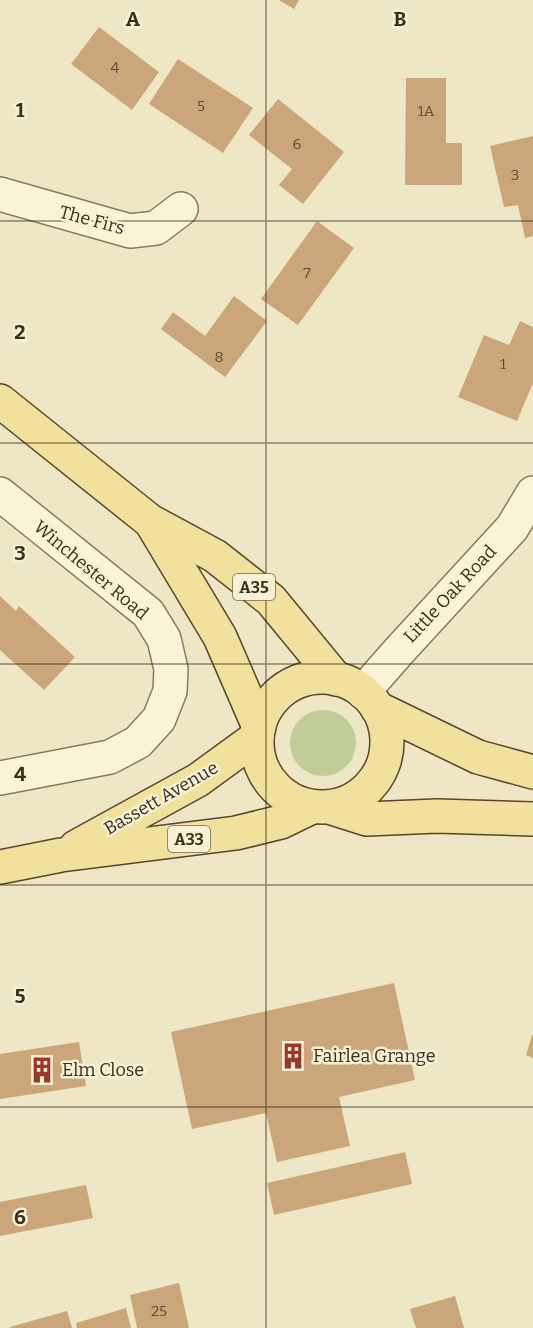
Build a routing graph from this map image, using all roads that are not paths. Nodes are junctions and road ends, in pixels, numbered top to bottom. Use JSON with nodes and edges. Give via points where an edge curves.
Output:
{"nodes":[{"id":1,"x":0,"y":194,"type":"edge"},
{"id":2,"x":181,"y":209,"type":"dead end"},
{"id":3,"x":0,"y":401,"type":"edge"},
{"id":4,"x":0,"y":494,"type":"edge"},
{"id":5,"x":533,"y":494,"type":"edge"},
{"id":6,"x":150,"y":521,"type":"junction"},
{"id":7,"x":359,"y":693,"type":"junction"},
{"id":8,"x":258,"y":732,"type":"junction"},
{"id":9,"x":533,"y":772,"type":"edge"},
{"id":10,"x":0,"y":778,"type":"edge"},
{"id":11,"x":321,"y":807,"type":"junction"},
{"id":12,"x":533,"y":819,"type":"edge"},
{"id":13,"x":62,"y":855,"type":"junction"},
{"id":14,"x":0,"y":867,"type":"edge"}],
"edges":[{"from":1,"to":2,"type":"street","name":"The Firs","via":[[130,231],[156,228]]},
{"from":3,"to":6,"type":"main road","number":"A35"},
{"from":4,"to":10,"type":"street","name":"Winchester Road","via":[[148,613],[164,639],[171,669],[170,691],[159,719],[138,742],[110,757]]},
{"from":5,"to":7,"type":"street","name":"Little Oak Road","via":[[512,528]]},
{"from":6,"to":7,"type":"main road","number":"A35","via":[[215,556],[271,600]]},
{"from":6,"to":8,"type":"main road","number":"A35","via":[[220,637]]},
{"from":7,"to":8,"type":"main road","via":[[316,678],[297,682],[279,693],[267,708]]},
{"from":7,"to":9,"type":"main road","via":[[478,757]]},
{"from":7,"to":11,"type":"main road","via":[[385,725],[384,762],[363,793],[348,802]]},
{"from":8,"to":11,"type":"main road","via":[[259,756],[266,775],[278,790],[294,801]]},
{"from":8,"to":13,"type":"main road","name":"Bassett Avenue","number":"A33","via":[[198,780]]},
{"from":11,"to":12,"type":"main road","via":[[368,819]]},
{"from":11,"to":13,"type":"main road","name":"Bassett Avenue","number":"A33","via":[[236,833]]},
{"from":13,"to":14,"type":"main road","name":"Bassett Avenue","number":"A33"}]}
